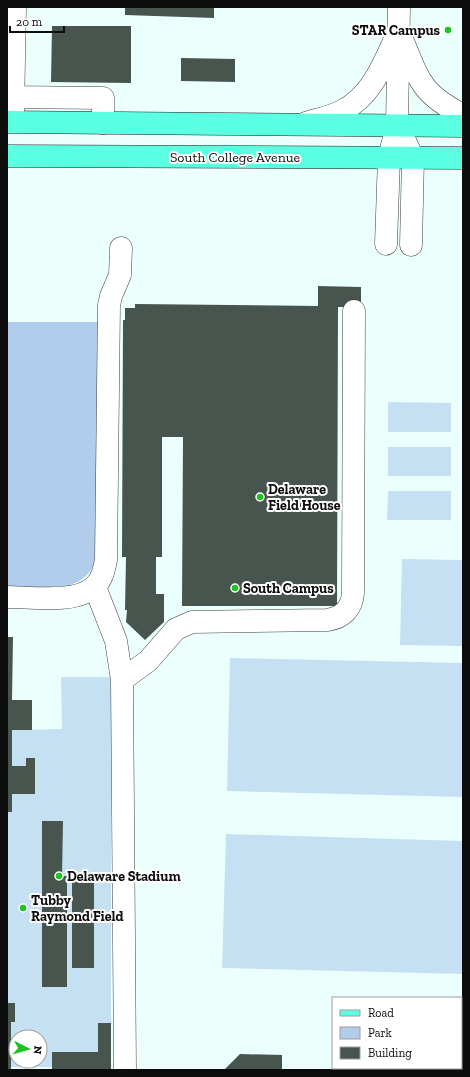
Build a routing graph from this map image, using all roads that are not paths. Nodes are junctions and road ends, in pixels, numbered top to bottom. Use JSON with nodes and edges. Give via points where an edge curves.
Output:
{"nodes":[{"id":1,"x":15,"y":7,"type":"edge"},
{"id":2,"x":399,"y":7,"type":"edge"},
{"id":3,"x":399,"y":31,"type":"junction"},
{"id":4,"x":10,"y":97,"type":"edge"},
{"id":5,"x":46,"y":97,"type":"junction"},
{"id":6,"x":463,"y":115,"type":"edge"},
{"id":7,"x":10,"y":123,"type":"edge"},
{"id":8,"x":46,"y":123,"type":"junction"},
{"id":9,"x":103,"y":123,"type":"junction"},
{"id":10,"x":301,"y":125,"type":"junction"},
{"id":11,"x":397,"y":125,"type":"junction"},
{"id":12,"x":463,"y":126,"type":"edge"},
{"id":13,"x":7,"y":156,"type":"edge"},
{"id":14,"x":389,"y":158,"type":"junction"},
{"id":15,"x":413,"y":158,"type":"junction"},
{"id":16,"x":463,"y":158,"type":"edge"},
{"id":17,"x":386,"y":244,"type":"dead end"},
{"id":18,"x":411,"y":245,"type":"dead end"},
{"id":19,"x":121,"y":248,"type":"dead end"},
{"id":20,"x":354,"y":312,"type":"dead end"},
{"id":21,"x":95,"y":587,"type":"junction"},
{"id":22,"x":7,"y":596,"type":"edge"},
{"id":23,"x":122,"y":680,"type":"junction"},
{"id":24,"x":125,"y":1070,"type":"edge"}],
"edges":[{"from":1,"to":4,"type":"street"},
{"from":2,"to":3,"type":"street"},
{"from":3,"to":6,"type":"street","via":[[427,92],[437,101]]},
{"from":3,"to":10,"type":"street","via":[[367,93],[341,112]]},
{"from":3,"to":11,"type":"street"},
{"from":4,"to":5,"type":"street"},
{"from":4,"to":7,"type":"street"},
{"from":5,"to":8,"type":"street"},
{"from":5,"to":9,"type":"street","via":[[103,98]]},
{"from":7,"to":8,"type":"main road"},
{"from":8,"to":9,"type":"main road"},
{"from":9,"to":10,"type":"main road"},
{"from":10,"to":11,"type":"main road"},
{"from":11,"to":12,"type":"main road"},
{"from":11,"to":14,"type":"street"},
{"from":11,"to":15,"type":"street"},
{"from":13,"to":14,"type":"main road","name":"South College Avenue"},
{"from":14,"to":15,"type":"main road","name":"South College Avenue"},
{"from":14,"to":17,"type":"street"},
{"from":15,"to":16,"type":"main road","name":"South College Avenue"},
{"from":15,"to":18,"type":"street"},
{"from":19,"to":21,"type":"street","via":[[120,275],[111,296],[109,310],[106,560],[102,577]]},
{"from":20,"to":23,"type":"street","via":[[353,594],[347,610],[339,618],[328,620],[192,622],[176,629],[148,661]]},
{"from":21,"to":22,"type":"street","via":[[84,594],[72,597]]},
{"from":21,"to":23,"type":"street","via":[[116,641]]},
{"from":23,"to":24,"type":"street"}]}
